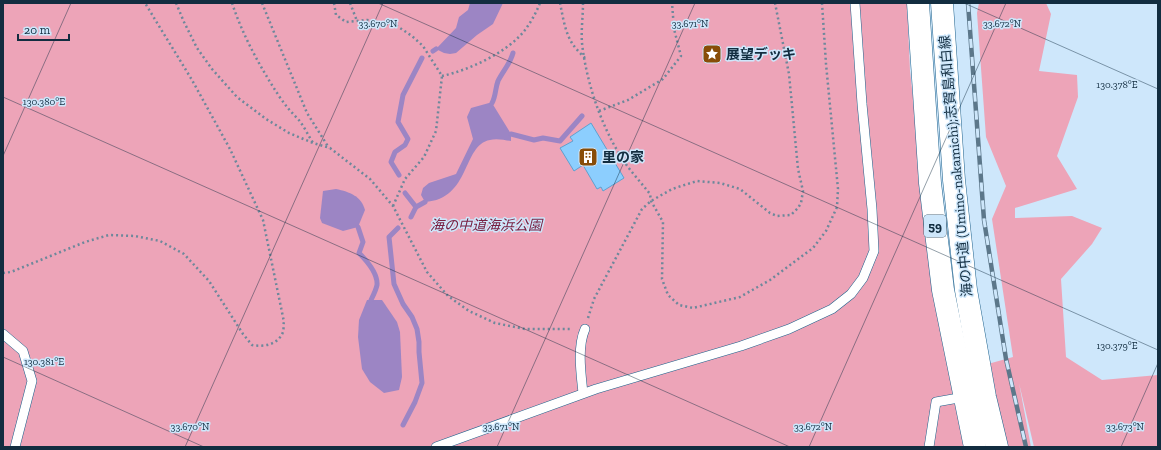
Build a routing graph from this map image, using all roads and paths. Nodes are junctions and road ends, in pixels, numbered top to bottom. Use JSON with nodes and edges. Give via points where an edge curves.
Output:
{"nodes":[{"id":1,"x":145,"y":3,"type":"edge"},
{"id":2,"x":176,"y":3,"type":"edge"},
{"id":3,"x":232,"y":3,"type":"edge"},
{"id":4,"x":262,"y":3,"type":"edge"},
{"id":5,"x":334,"y":3,"type":"edge"},
{"id":6,"x":350,"y":3,"type":"edge"},
{"id":7,"x":540,"y":3,"type":"edge"},
{"id":8,"x":560,"y":3,"type":"edge"},
{"id":9,"x":583,"y":3,"type":"edge"},
{"id":10,"x":672,"y":3,"type":"edge"},
{"id":11,"x":775,"y":3,"type":"edge"},
{"id":12,"x":822,"y":3,"type":"edge"},
{"id":13,"x":855,"y":3,"type":"edge"},
{"id":14,"x":918,"y":3,"type":"edge"},
{"id":15,"x":942,"y":3,"type":"edge"},
{"id":16,"x":357,"y":21,"type":"junction"},
{"id":17,"x":585,"y":58,"type":"junction"},
{"id":18,"x":442,"y":76,"type":"junction"},
{"id":19,"x":599,"y":111,"type":"junction"},
{"id":20,"x":313,"y":143,"type":"junction"},
{"id":21,"x":330,"y":148,"type":"junction"},
{"id":22,"x":652,"y":201,"type":"junction"},
{"id":23,"x":393,"y":206,"type":"junction"},
{"id":24,"x":3,"y":273,"type":"edge"},
{"id":25,"x":585,"y":329,"type":"junction"},
{"id":26,"x":3,"y":334,"type":"edge"},
{"id":27,"x":583,"y":393,"type":"junction"},
{"id":28,"x":964,"y":397,"type":"junction"},
{"id":29,"x":15,"y":447,"type":"edge"},
{"id":30,"x":436,"y":447,"type":"edge"},
{"id":31,"x":929,"y":447,"type":"edge"},
{"id":32,"x":975,"y":447,"type":"edge"},
{"id":33,"x":997,"y":447,"type":"edge"}],
"edges":[{"from":1,"to":24,"type":"path","via":[[230,149],[263,220],[284,322],[283,333],[275,343],[262,347],[252,345],[209,280],[184,254],[160,241],[135,236],[109,235]]},
{"from":2,"to":20,"type":"path","via":[[197,48],[237,97],[284,130]]},
{"from":3,"to":20,"type":"path","via":[[261,68]]},
{"from":4,"to":21,"type":"path","via":[[307,113]]},
{"from":5,"to":16,"type":"path","via":[[336,15],[346,22]]},
{"from":6,"to":16,"type":"path"},
{"from":7,"to":18,"type":"path","via":[[524,32],[510,44],[477,65]]},
{"from":8,"to":17,"type":"path","via":[[570,39]]},
{"from":9,"to":17,"type":"path","via":[[582,42]]},
{"from":10,"to":19,"type":"path","via":[[680,56],[663,78],[628,100]]},
{"from":11,"to":22,"type":"path","via":[[789,74],[798,169],[803,191],[798,208],[791,215],[777,216],[740,189],[697,180],[672,189]]},
{"from":12,"to":22,"type":"path","via":[[838,189],[837,207],[826,231],[813,248],[770,280],[740,297],[692,308],[679,305],[668,295],[662,279],[663,222]]},
{"from":13,"to":27,"type":"lane","via":[[874,251],[863,278],[851,294],[832,309],[789,329]]},
{"from":14,"to":28,"type":"main road","name":"海の中道 (Umino-nakamichi);志賀島和白線","number":"59","via":[[930,183],[943,290]]},
{"from":15,"to":33,"type":"main road","name":"海の中道 (Umino-nakamichi);志賀島和白線","number":"59","via":[[954,180],[966,290],[985,397]]},
{"from":16,"to":18,"type":"path","via":[[367,20],[397,26],[423,46]]},
{"from":17,"to":19,"type":"path"},
{"from":18,"to":23,"type":"path","via":[[436,131],[424,157],[405,179]]},
{"from":19,"to":22,"type":"path","via":[[620,156],[650,194]]},
{"from":20,"to":21,"type":"path"},
{"from":21,"to":23,"type":"path","via":[[370,178]]},
{"from":22,"to":25,"type":"path","via":[[642,209],[616,256],[594,299]]},
{"from":23,"to":25,"type":"path","via":[[427,272],[448,296],[469,311],[495,323],[525,328]]},
{"from":25,"to":27,"type":"lane","via":[[581,338]]},
{"from":26,"to":29,"type":"lane","via":[[23,351],[32,381]]},
{"from":27,"to":30,"type":"lane"},
{"from":28,"to":31,"type":"lane","via":[[936,402]]},
{"from":28,"to":32,"type":"main road","name":"海の中道 (Umino-nakamichi);志賀島和白線","number":"59"}]}
